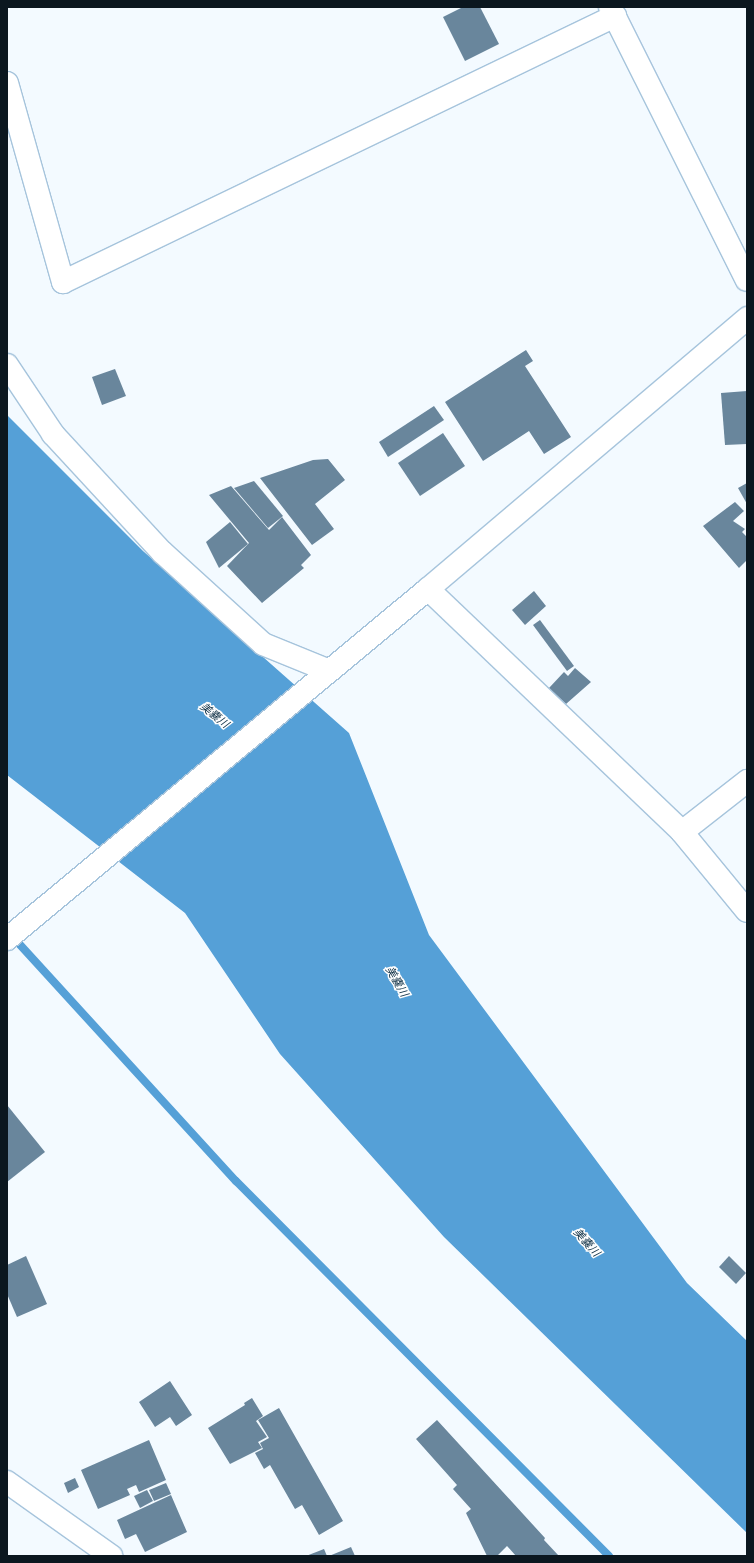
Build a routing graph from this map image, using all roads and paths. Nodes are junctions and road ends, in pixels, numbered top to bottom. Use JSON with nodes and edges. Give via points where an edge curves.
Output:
{"nodes":[{"id":1,"x":613,"y":11,"type":"edge"},
{"id":2,"x":7,"y":83,"type":"edge"},
{"id":3,"x":747,"y":280,"type":"edge"},
{"id":4,"x":747,"y":318,"type":"edge"},
{"id":5,"x":7,"y":365,"type":"edge"},
{"id":6,"x":428,"y":589,"type":"junction"},
{"id":7,"x":327,"y":670,"type":"junction"},
{"id":8,"x":747,"y":781,"type":"edge"},
{"id":9,"x":682,"y":832,"type":"junction"},
{"id":10,"x":747,"y":911,"type":"edge"},
{"id":11,"x":7,"y":939,"type":"edge"},
{"id":12,"x":7,"y":1482,"type":"edge"},
{"id":13,"x":111,"y":1556,"type":"edge"}],
"edges":[{"from":1,"to":2,"type":"street","via":[[63,282]]},
{"from":1,"to":3,"type":"street"},
{"from":4,"to":6,"type":"street"},
{"from":5,"to":7,"type":"street","via":[[53,434],[162,552],[262,644]]},
{"from":6,"to":7,"type":"street"},
{"from":6,"to":9,"type":"street"},
{"from":7,"to":11,"type":"street"},
{"from":8,"to":9,"type":"street"},
{"from":9,"to":10,"type":"street"},
{"from":12,"to":13,"type":"street"}]}
